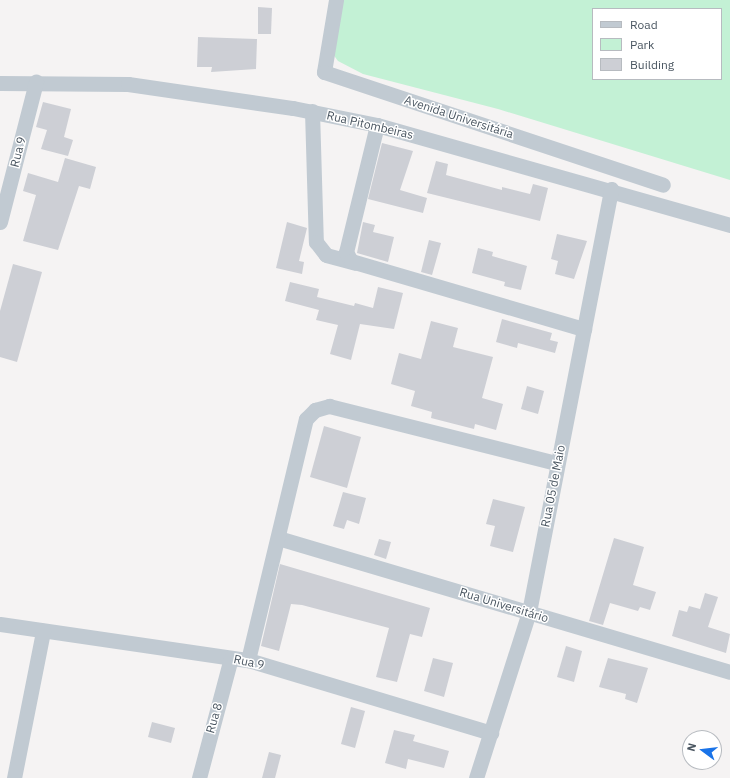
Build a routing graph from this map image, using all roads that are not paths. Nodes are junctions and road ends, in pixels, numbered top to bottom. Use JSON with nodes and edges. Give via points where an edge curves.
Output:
{"nodes":[{"id":1,"x":336,"y":0,"type":"edge"},
{"id":2,"x":36,"y":82,"type":"junction"},
{"id":3,"x":0,"y":83,"type":"edge"},
{"id":4,"x":312,"y":112,"type":"junction"},
{"id":5,"x":377,"y":125,"type":"junction"},
{"id":6,"x":663,"y":185,"type":"dead end"},
{"id":7,"x":611,"y":189,"type":"junction"},
{"id":8,"x":0,"y":222,"type":"edge"},
{"id":9,"x":730,"y":225,"type":"edge"},
{"id":10,"x":355,"y":263,"type":"junction"},
{"id":11,"x":584,"y":329,"type":"junction"},
{"id":12,"x":556,"y":464,"type":"junction"},
{"id":13,"x":278,"y":538,"type":"junction"},
{"id":14,"x":529,"y":612,"type":"junction"},
{"id":15,"x":0,"y":624,"type":"edge"},
{"id":16,"x":43,"y":631,"type":"junction"},
{"id":17,"x":231,"y":658,"type":"junction"},
{"id":18,"x":248,"y":660,"type":"junction"},
{"id":19,"x":730,"y":672,"type":"edge"},
{"id":20,"x":491,"y":733,"type":"junction"},
{"id":21,"x":196,"y":776,"type":"edge"},
{"id":22,"x":14,"y":778,"type":"edge"},
{"id":23,"x":476,"y":778,"type":"edge"}],
"edges":[{"from":1,"to":6,"type":"street","name":"Avenida Universitária","via":[[324,72]]},
{"from":2,"to":3,"type":"street","name":"Rua Pitombeiras"},
{"from":2,"to":4,"type":"street","name":"Rua Pitombeiras","via":[[128,84]]},
{"from":2,"to":8,"type":"street","name":"Rua 9"},
{"from":4,"to":5,"type":"street","name":"Rua Pitombeiras"},
{"from":4,"to":10,"type":"street","via":[[316,242],[326,255]]},
{"from":5,"to":7,"type":"street","name":"Rua Pitombeiras"},
{"from":5,"to":10,"type":"street","via":[[346,252]]},
{"from":7,"to":9,"type":"street","name":"Rua Pitombeiras"},
{"from":7,"to":11,"type":"street","name":"Rua 05 de Maio"},
{"from":10,"to":11,"type":"street"},
{"from":11,"to":12,"type":"street","name":"Rua 05 de Maio"},
{"from":12,"to":13,"type":"street","via":[[329,406],[320,407],[306,419]]},
{"from":12,"to":14,"type":"street","name":"Rua 05 de Maio"},
{"from":13,"to":14,"type":"street","name":"Rua Universitário"},
{"from":13,"to":18,"type":"street"},
{"from":14,"to":19,"type":"street","name":"Rua Universitário"},
{"from":14,"to":20,"type":"street","name":"Rua 05 de Maio"},
{"from":15,"to":16,"type":"street","name":"Rua 9"},
{"from":16,"to":17,"type":"street","name":"Rua 9"},
{"from":16,"to":22,"type":"street"},
{"from":17,"to":18,"type":"street","name":"Rua 9"},
{"from":17,"to":21,"type":"street","name":"Rua 8"},
{"from":18,"to":20,"type":"street","name":"Rua 9"},
{"from":20,"to":23,"type":"street","name":"Rua 05 de Maio"}]}
